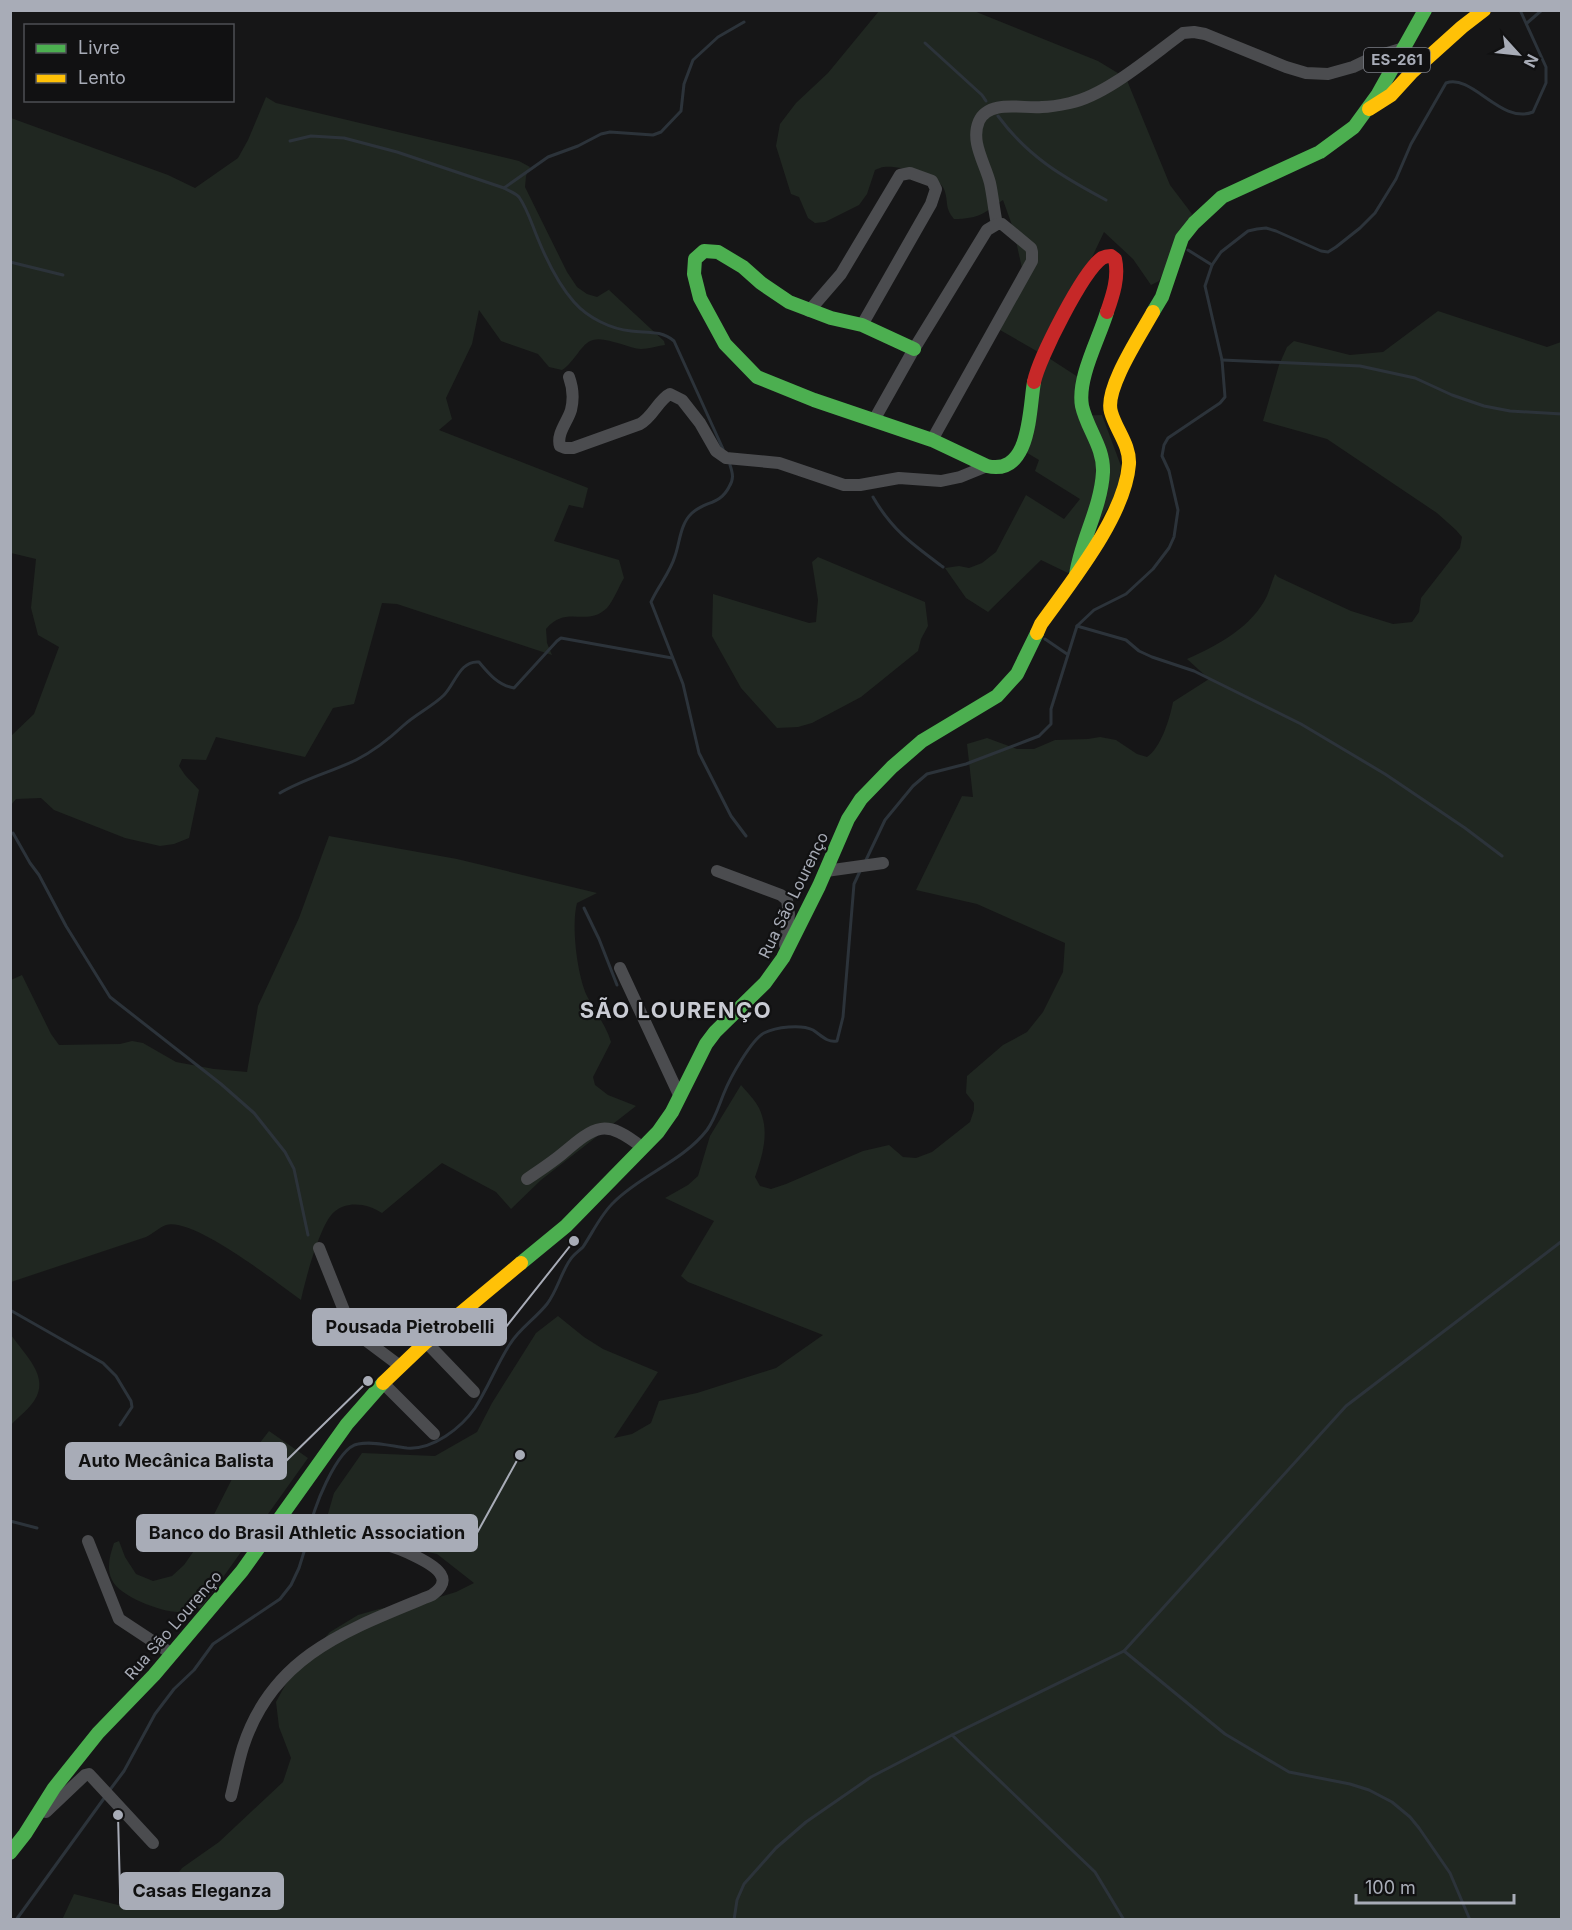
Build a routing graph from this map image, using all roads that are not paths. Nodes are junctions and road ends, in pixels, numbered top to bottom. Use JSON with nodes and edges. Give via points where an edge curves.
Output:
{"nodes":[{"id":1,"x":1425,"y":10,"type":"edge"},
{"id":2,"x":1484,"y":10,"type":"edge"},
{"id":3,"x":1404,"y":48,"type":"junction"},
{"id":4,"x":1368,"y":109,"type":"junction"},
{"id":5,"x":997,"y":224,"type":"junction"},
{"id":6,"x":809,"y":311,"type":"junction"},
{"id":7,"x":862,"y":325,"type":"junction"},
{"id":8,"x":914,"y":349,"type":"junction"},
{"id":9,"x":569,"y":377,"type":"dead end"},
{"id":10,"x":874,"y":420,"type":"junction"},
{"id":11,"x":932,"y":440,"type":"junction"},
{"id":12,"x":987,"y":466,"type":"junction"},
{"id":13,"x":1076,"y":575,"type":"junction"},
{"id":14,"x":877,"y":863,"type":"dead end"},
{"id":15,"x":717,"y":871,"type":"dead end"},
{"id":16,"x":826,"y":871,"type":"junction"},
{"id":17,"x":783,"y":958,"type":"junction"},
{"id":18,"x":620,"y":968,"type":"dead end"},
{"id":19,"x":680,"y":1097,"type":"junction"},
{"id":20,"x":643,"y":1148,"type":"junction"},
{"id":21,"x":527,"y":1179,"type":"dead end"},
{"id":22,"x":319,"y":1248,"type":"dead end"},
{"id":23,"x":426,"y":1342,"type":"junction"},
{"id":24,"x":400,"y":1366,"type":"junction"},
{"id":25,"x":382,"y":1383,"type":"junction"},
{"id":26,"x":474,"y":1392,"type":"dead end"},
{"id":27,"x":434,"y":1434,"type":"dead end"},
{"id":28,"x":274,"y":1527,"type":"junction"},
{"id":29,"x":88,"y":1541,"type":"dead end"},
{"id":30,"x":172,"y":1654,"type":"junction"},
{"id":31,"x":231,"y":1796,"type":"dead end"},
{"id":32,"x":25,"y":1834,"type":"junction"},
{"id":33,"x":153,"y":1843,"type":"dead end"},
{"id":34,"x":10,"y":1853,"type":"edge"}],
"edges":[{"from":1,"to":3,"type":"main road","number":"ES-261"},
{"from":2,"to":4,"type":"main road","via":[[1391,94]]},
{"from":3,"to":4,"type":"main road","number":"ES-261"},
{"from":3,"to":5,"type":"street","via":[[1328,74],[1306,73],[1205,34],[1182,33],[1098,93],[1071,103],[992,109],[979,122],[976,142],[990,183]]},
{"from":4,"to":13,"type":"main road","name":"Rua São Lourenço","number":"ES-261","via":[[1354,127],[1320,152],[1222,197],[1182,238],[1162,297],[1111,392],[1111,413],[1128,450],[1127,479],[1122,498]]},
{"from":5,"to":8,"type":"street","via":[[987,230]]},
{"from":5,"to":11,"type":"street","via":[[1031,248],[1032,261]]},
{"from":6,"to":7,"type":"main road"},
{"from":6,"to":7,"type":"street","via":[[841,274],[900,175],[910,173],[932,181],[936,189],[931,204]]},
{"from":6,"to":10,"type":"main road","via":[[789,302],[722,254],[704,251],[695,259],[700,298],[725,344],[750,371],[767,382]]},
{"from":7,"to":8,"type":"main road"},
{"from":8,"to":10,"type":"street"},
{"from":9,"to":12,"type":"street","via":[[573,399],[558,440],[565,448],[646,421],[670,394],[682,400],[716,451],[726,458],[779,463],[844,485],[898,478],[941,481]]},
{"from":10,"to":11,"type":"main road"},
{"from":11,"to":12,"type":"main road"},
{"from":12,"to":13,"type":"main road","via":[[1006,466],[1017,455],[1023,444],[1040,361],[1077,291],[1094,266],[1103,257],[1111,256],[1117,263],[1111,304],[1089,358],[1081,406],[1098,443],[1103,462],[1102,485]]},
{"from":13,"to":16,"type":"main road","name":"Rua São Lourenço","number":"ES-261","via":[[1041,624],[1024,663],[1009,685],[922,741],[892,767],[848,819]]},
{"from":14,"to":16,"type":"street"},
{"from":15,"to":17,"type":"street","via":[[788,900]]},
{"from":16,"to":17,"type":"main road","name":"Rua São Lourenço","number":"ES-261"},
{"from":17,"to":19,"type":"main road","name":"Rua São Lourenço","number":"ES-261","via":[[765,983],[706,1044]]},
{"from":18,"to":19,"type":"street"},
{"from":19,"to":20,"type":"main road","name":"Rua São Lourenço","number":"ES-261","via":[[663,1126]]},
{"from":20,"to":21,"type":"street","via":[[626,1134],[598,1129],[586,1133]]},
{"from":20,"to":23,"type":"main road","name":"Rua São Lourenço","number":"ES-261","via":[[566,1226]]},
{"from":22,"to":24,"type":"street","via":[[345,1313],[364,1339]]},
{"from":23,"to":24,"type":"main road","name":"Rua São Lourenço","number":"ES-261"},
{"from":23,"to":26,"type":"street"},
{"from":24,"to":25,"type":"main road","name":"Rua São Lourenço","number":"ES-261"},
{"from":25,"to":27,"type":"street"},
{"from":25,"to":28,"type":"main road","name":"Rua São Lourenço","number":"ES-261","via":[[347,1424]]},
{"from":28,"to":30,"type":"main road","name":"Rua São Lourenço","number":"ES-261"},
{"from":28,"to":31,"type":"street","via":[[300,1536],[398,1548],[435,1568],[442,1575],[441,1584],[432,1595],[362,1623],[324,1644],[275,1686],[243,1746]]},
{"from":29,"to":30,"type":"street","via":[[119,1619]]},
{"from":30,"to":32,"type":"main road","name":"Rua São Lourenço","number":"ES-261","via":[[98,1732],[54,1788]]},
{"from":32,"to":33,"type":"street","via":[[89,1774]]},
{"from":32,"to":34,"type":"main road","name":"Rua São Lourenço","number":"ES-261"}]}
